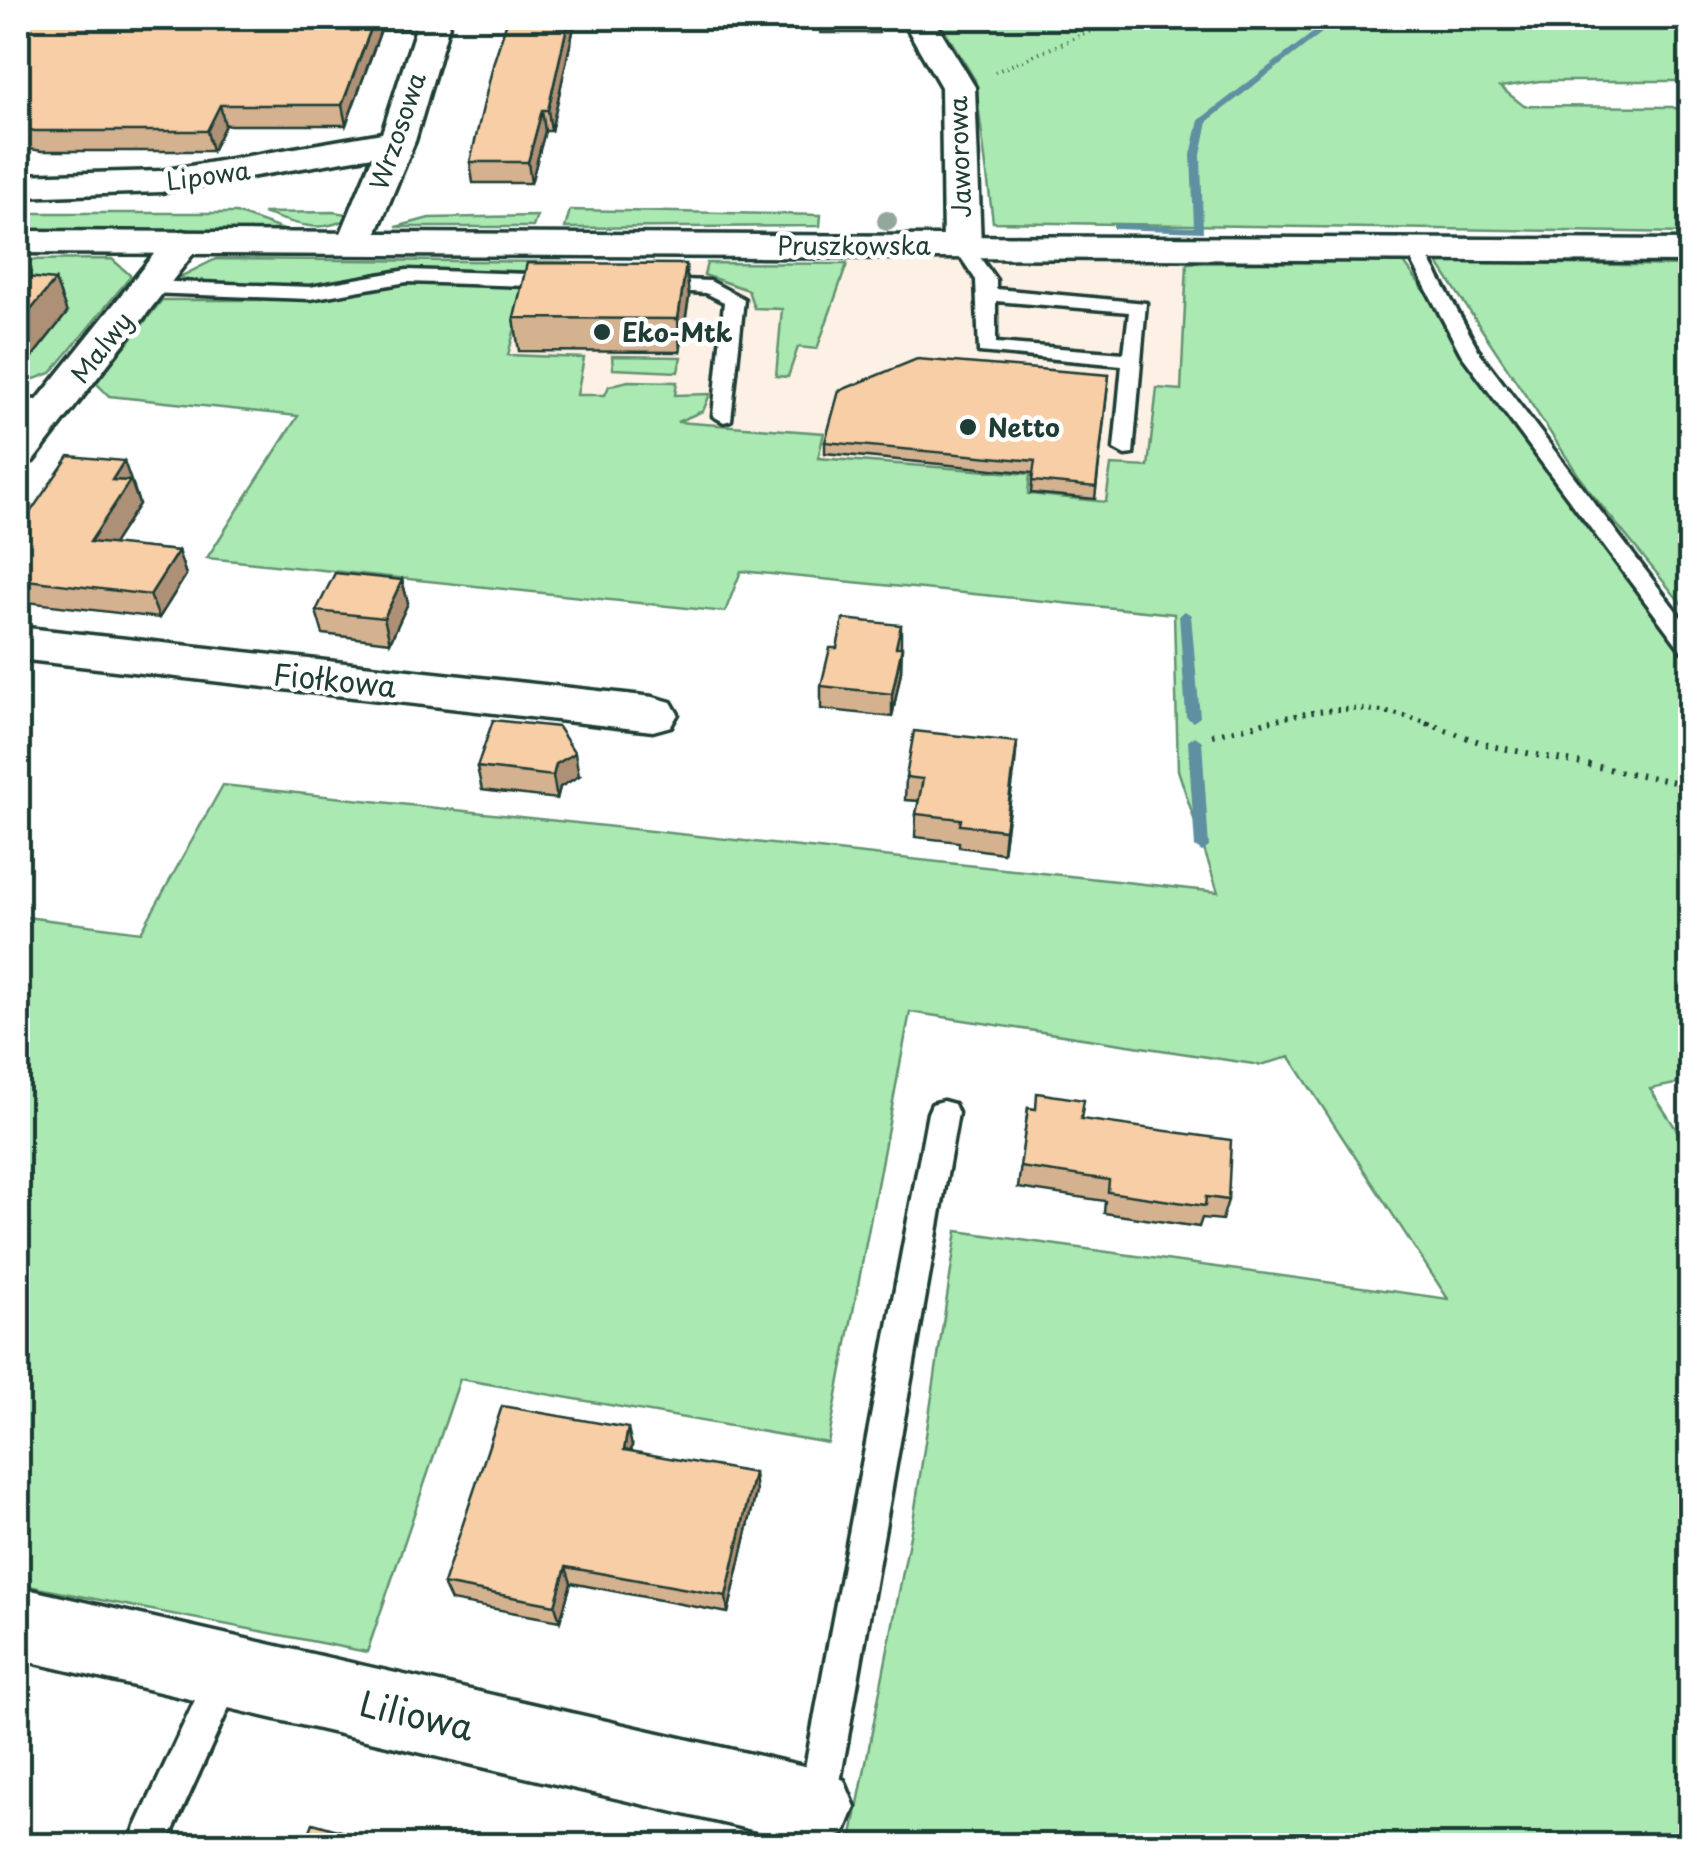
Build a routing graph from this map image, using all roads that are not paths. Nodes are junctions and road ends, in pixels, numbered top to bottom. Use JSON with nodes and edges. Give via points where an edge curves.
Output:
{"nodes":[{"id":1,"x":363,"y":18,"type":"edge"},
{"id":2,"x":435,"y":18,"type":"edge"},
{"id":3,"x":917,"y":18,"type":"edge"},
{"id":4,"x":397,"y":142,"type":"junction"},
{"id":5,"x":18,"y":186,"type":"edge"},
{"id":6,"x":18,"y":242,"type":"edge"},
{"id":7,"x":183,"y":242,"type":"junction"},
{"id":8,"x":356,"y":243,"type":"junction"},
{"id":9,"x":962,"y":246,"type":"junction"},
{"id":10,"x":1414,"y":248,"type":"junction"},
{"id":11,"x":1690,"y":251,"type":"edge"},
{"id":12,"x":576,"y":284,"type":"edge"},
{"id":13,"x":628,"y":285,"type":"edge"},
{"id":14,"x":148,"y":287,"type":"junction"},
{"id":15,"x":986,"y":294,"type":"junction"},
{"id":16,"x":1133,"y":360,"type":"junction"},
{"id":17,"x":36,"y":406,"type":"edge"},
{"id":18,"x":724,"y":416,"type":"dead end"},
{"id":19,"x":1124,"y":449,"type":"dead end"},
{"id":20,"x":18,"y":452,"type":"edge"},
{"id":21,"x":18,"y":643,"type":"edge"},
{"id":22,"x":1690,"y":645,"type":"edge"},
{"id":23,"x":654,"y":714,"type":"dead end"},
{"id":24,"x":943,"y":1113,"type":"dead end"},
{"id":25,"x":18,"y":1623,"type":"edge"},
{"id":26,"x":228,"y":1671,"type":"junction"},
{"id":27,"x":817,"y":1807,"type":"joint"},
{"id":28,"x":146,"y":1846,"type":"edge"}],
"edges":[{"from":1,"to":2,"type":"street"},
{"from":2,"to":4,"type":"street","name":"Wrzosowa"},
{"from":3,"to":9,"type":"street","name":"Jaworowa","via":[[958,88]]},
{"from":4,"to":5,"type":"street","name":"Lipowa","via":[[196,180],[75,190]]},
{"from":4,"to":8,"type":"street","name":"Wrzosowa"},
{"from":6,"to":7,"type":"street","name":"Pruszkowska"},
{"from":7,"to":8,"type":"street","name":"Pruszkowska"},
{"from":7,"to":14,"type":"street","name":"Malwy"},
{"from":8,"to":9,"type":"street","name":"Pruszkowska"},
{"from":9,"to":10,"type":"street","name":"Pruszkowska"},
{"from":9,"to":15,"type":"lane","via":[[983,274]]},
{"from":10,"to":11,"type":"street","name":"Pruszkowska"},
{"from":10,"to":22,"type":"lane","via":[[1471,354]]},
{"from":12,"to":14,"type":"lane","via":[[407,276],[310,293]]},
{"from":13,"to":18,"type":"lane","via":[[710,287],[734,299]]},
{"from":14,"to":17,"type":"street","name":"Malwy"},
{"from":15,"to":16,"type":"lane","via":[[986,348]]},
{"from":15,"to":16,"type":"lane","via":[[1139,307]]},
{"from":16,"to":19,"type":"lane"},
{"from":17,"to":20,"type":"street","name":"Malwy"},
{"from":21,"to":23,"type":"street","name":"Fiołkowa"},
{"from":24,"to":27,"type":"lane"},
{"from":25,"to":26,"type":"street","name":"Liliowa"},
{"from":26,"to":27,"type":"street","name":"Liliowa"},
{"from":26,"to":28,"type":"lane"}]}
